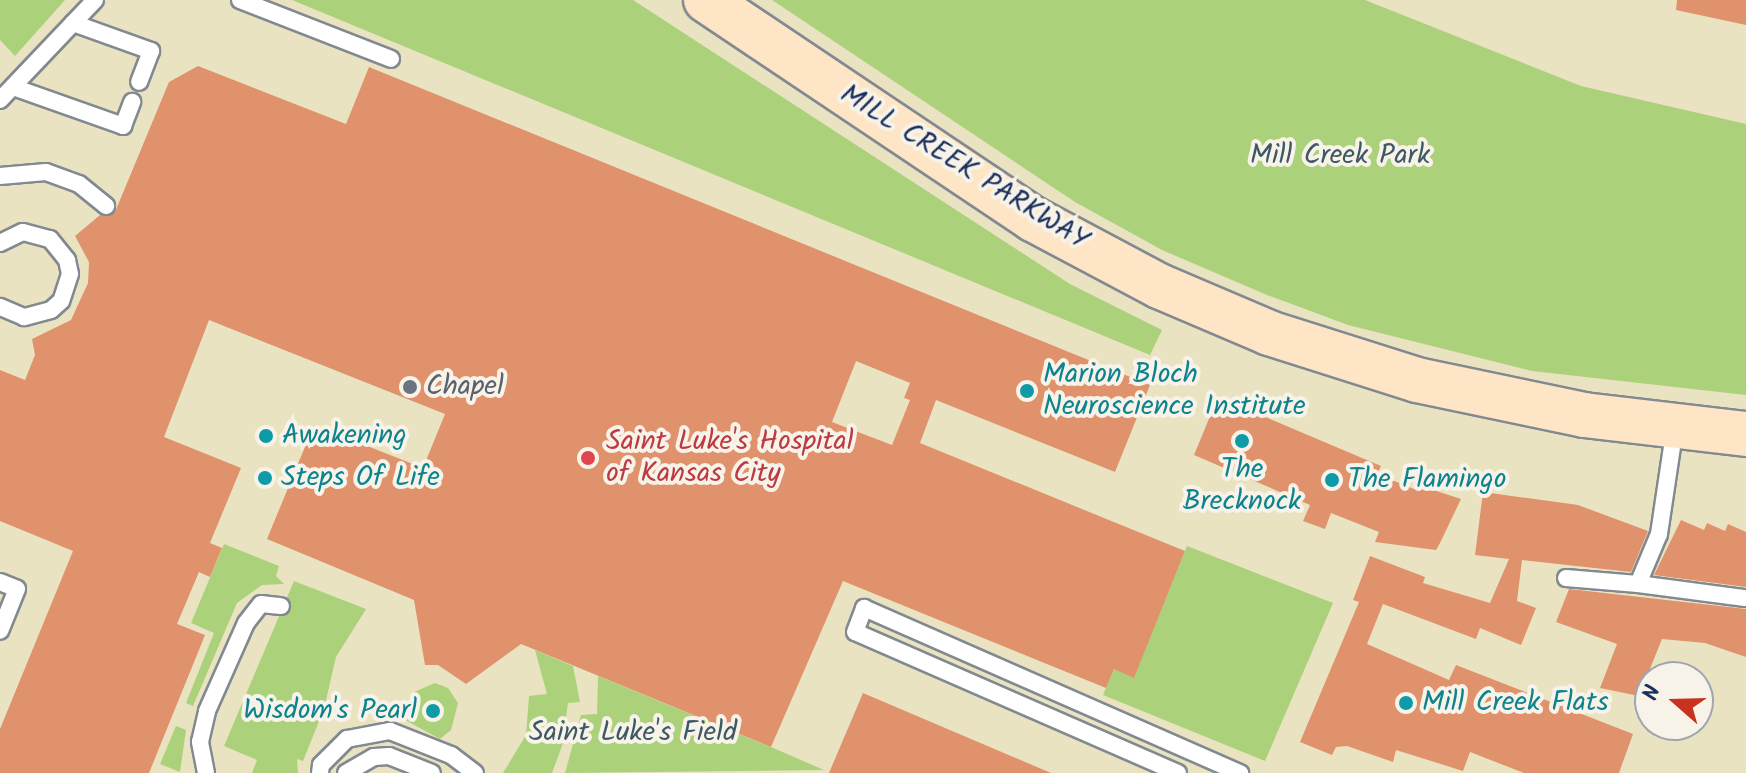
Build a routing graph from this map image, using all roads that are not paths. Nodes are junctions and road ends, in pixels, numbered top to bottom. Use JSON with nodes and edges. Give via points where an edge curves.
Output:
{"nodes":[{"id":1,"x":95,"y":0,"type":"edge"},
{"id":2,"x":240,"y":0,"type":"edge"},
{"id":3,"x":706,"y":0,"type":"edge"},
{"id":4,"x":73,"y":23,"type":"junction"},
{"id":5,"x":391,"y":59,"type":"dead end"},
{"id":6,"x":139,"y":82,"type":"dead end"},
{"id":7,"x":13,"y":87,"type":"junction"},
{"id":8,"x":0,"y":100,"type":"edge"},
{"id":9,"x":132,"y":102,"type":"dead end"},
{"id":10,"x":0,"y":176,"type":"edge"},
{"id":11,"x":106,"y":206,"type":"dead end"},
{"id":12,"x":0,"y":243,"type":"edge"},
{"id":13,"x":4,"y":311,"type":"edge"},
{"id":14,"x":1675,"y":426,"type":"junction"},
{"id":15,"x":1746,"y":434,"type":"edge"},
{"id":16,"x":1566,"y":578,"type":"dead end"},
{"id":17,"x":0,"y":582,"type":"edge"},
{"id":18,"x":1638,"y":584,"type":"junction"},
{"id":19,"x":1745,"y":598,"type":"edge"},
{"id":20,"x":281,"y":606,"type":"dead end"},
{"id":21,"x":0,"y":631,"type":"edge"},
{"id":22,"x":980,"y":658,"type":"junction"},
{"id":23,"x":970,"y":682,"type":"junction"},
{"id":24,"x":1077,"y":699,"type":"junction"},
{"id":25,"x":1065,"y":724,"type":"junction"},
{"id":26,"x":1134,"y":724,"type":"junction"},
{"id":27,"x":1123,"y":749,"type":"junction"},
{"id":28,"x":206,"y":773,"type":"edge"},
{"id":29,"x":320,"y":773,"type":"edge"},
{"id":30,"x":346,"y":773,"type":"edge"},
{"id":31,"x":432,"y":773,"type":"edge"},
{"id":32,"x":475,"y":773,"type":"edge"},
{"id":33,"x":1178,"y":773,"type":"edge"},
{"id":34,"x":1240,"y":773,"type":"edge"}],
"edges":[{"from":1,"to":4,"type":"lane"},
{"from":2,"to":5,"type":"lane"},
{"from":3,"to":14,"type":"main road","name":"MILL CREEK PARKWAY","via":[[1033,219],[1159,286],[1269,333],[1406,377],[1584,415]]},
{"from":4,"to":6,"type":"lane","via":[[151,51]]},
{"from":4,"to":7,"type":"lane"},
{"from":7,"to":8,"type":"lane"},
{"from":7,"to":9,"type":"lane","via":[[123,126]]},
{"from":10,"to":11,"type":"lane","via":[[46,172],[79,184]]},
{"from":12,"to":13,"type":"lane","via":[[23,232],[50,239],[67,260],[70,274],[68,288],[51,310],[24,317]]},
{"from":14,"to":15,"type":"main road","name":"MILL CREEK PARKWAY"},
{"from":14,"to":18,"type":"lane","via":[[1659,534]]},
{"from":16,"to":18,"type":"lane"},
{"from":17,"to":21,"type":"lane","via":[[17,589]]},
{"from":18,"to":19,"type":"lane"},
{"from":20,"to":28,"type":"lane","via":[[261,604],[223,673],[200,742]]},
{"from":22,"to":23,"type":"lane"},
{"from":22,"to":23,"type":"lane","via":[[864,608],[855,632]]},
{"from":22,"to":24,"type":"lane"},
{"from":23,"to":25,"type":"lane"},
{"from":24,"to":25,"type":"lane"},
{"from":24,"to":26,"type":"lane"},
{"from":25,"to":27,"type":"lane"},
{"from":26,"to":27,"type":"lane"},
{"from":26,"to":34,"type":"lane"},
{"from":27,"to":33,"type":"lane"},
{"from":29,"to":32,"type":"lane","via":[[321,765],[347,739],[390,731],[439,749]]},
{"from":30,"to":31,"type":"lane","via":[[374,757],[389,756]]}]}
